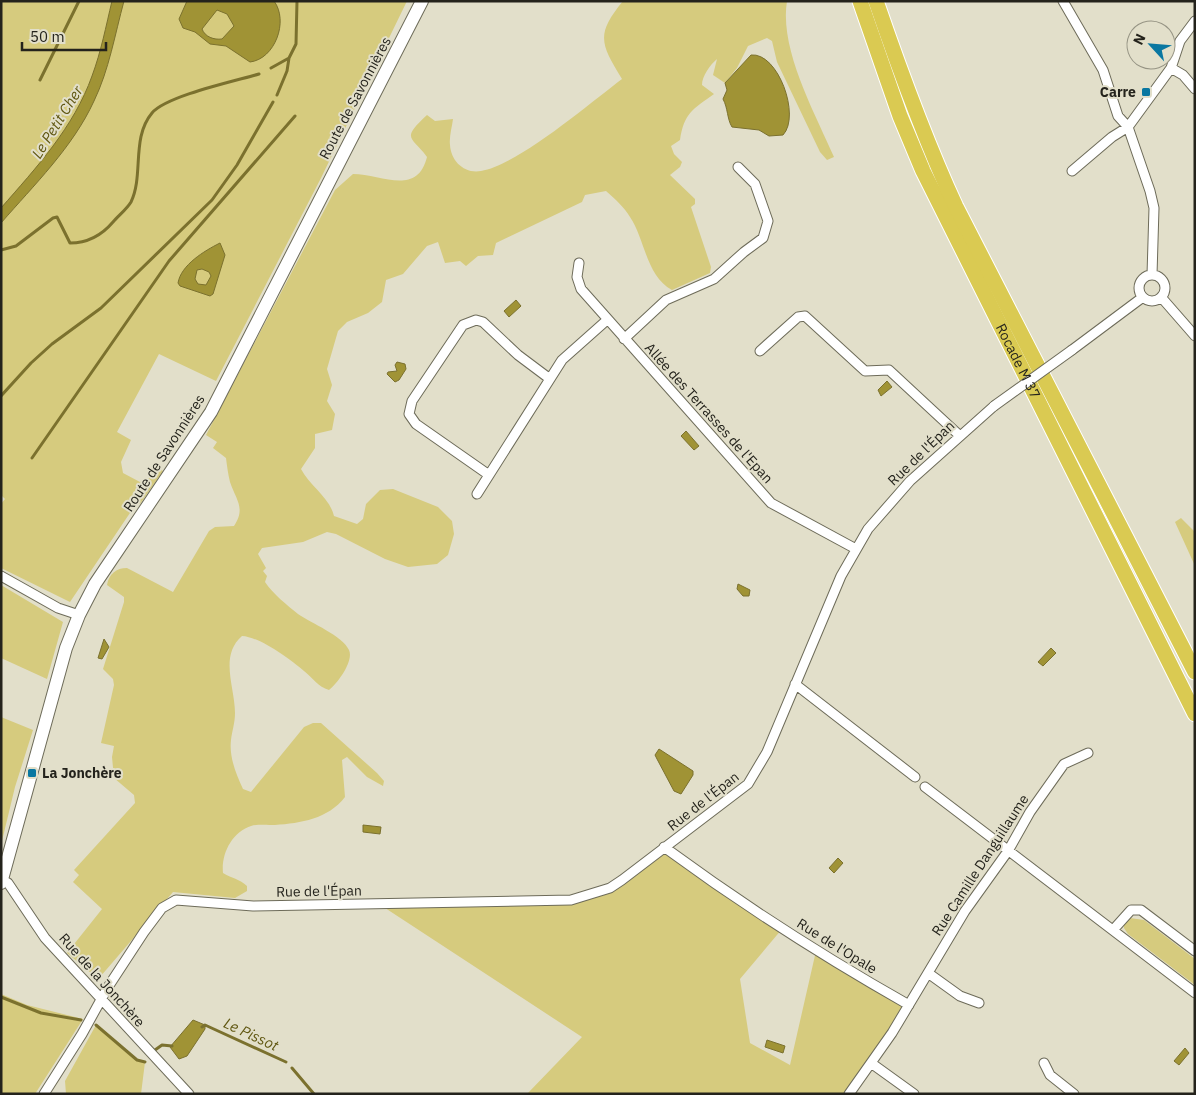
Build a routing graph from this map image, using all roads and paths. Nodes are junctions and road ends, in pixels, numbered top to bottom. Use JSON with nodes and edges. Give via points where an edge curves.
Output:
{"nodes":[{"id":1,"x":422,"y":1,"type":"edge"},
{"id":2,"x":860,"y":1,"type":"edge"},
{"id":3,"x":876,"y":1,"type":"edge"},
{"id":4,"x":1063,"y":1,"type":"edge"},
{"id":5,"x":1195,"y":21,"type":"edge"},
{"id":6,"x":1176,"y":52,"type":"edge"},
{"id":7,"x":1170,"y":70,"type":"edge"},
{"id":8,"x":1174,"y":70,"type":"edge"},
{"id":9,"x":1195,"y":88,"type":"edge"},
{"id":10,"x":1128,"y":127,"type":"junction"},
{"id":11,"x":738,"y":166,"type":"dead end"},
{"id":12,"x":1072,"y":171,"type":"dead end"},
{"id":13,"x":579,"y":262,"type":"dead end"},
{"id":14,"x":1152,"y":275,"type":"junction"},
{"id":15,"x":1143,"y":297,"type":"junction"},
{"id":16,"x":1160,"y":297,"type":"junction"},
{"id":17,"x":607,"y":320,"type":"junction"},
{"id":18,"x":1195,"y":336,"type":"edge"},
{"id":19,"x":624,"y":339,"type":"junction"},
{"id":20,"x":760,"y":351,"type":"dead end"},
{"id":21,"x":550,"y":379,"type":"junction"},
{"id":22,"x":960,"y":435,"type":"junction"},
{"id":23,"x":489,"y":475,"type":"junction"},
{"id":24,"x":477,"y":494,"type":"dead end"},
{"id":25,"x":856,"y":549,"type":"junction"},
{"id":26,"x":1,"y":576,"type":"edge"},
{"id":27,"x":79,"y":615,"type":"junction"},
{"id":28,"x":1195,"y":672,"type":"edge"},
{"id":29,"x":795,"y":684,"type":"junction"},
{"id":30,"x":1195,"y":714,"type":"edge"},
{"id":31,"x":1088,"y":753,"type":"dead end"},
{"id":32,"x":915,"y":777,"type":"dead end"},
{"id":33,"x":925,"y":786,"type":"dead end"},
{"id":34,"x":664,"y":848,"type":"junction"},
{"id":35,"x":1008,"y":851,"type":"junction"},
{"id":36,"x":2,"y":881,"type":"edge"},
{"id":37,"x":1113,"y":930,"type":"junction"},
{"id":38,"x":1195,"y":951,"type":"edge"},
{"id":39,"x":928,"y":973,"type":"junction"},
{"id":40,"x":1195,"y":992,"type":"edge"},
{"id":41,"x":101,"y":999,"type":"junction"},
{"id":42,"x":979,"y":1002,"type":"dead end"},
{"id":43,"x":909,"y":1005,"type":"junction"},
{"id":44,"x":1044,"y":1062,"type":"dead end"},
{"id":45,"x":871,"y":1063,"type":"junction"},
{"id":46,"x":44,"y":1094,"type":"edge"},
{"id":47,"x":189,"y":1094,"type":"edge"},
{"id":48,"x":849,"y":1094,"type":"edge"},
{"id":49,"x":914,"y":1094,"type":"edge"},
{"id":50,"x":1074,"y":1094,"type":"edge"}],
"edges":[{"from":1,"to":27,"type":"main road","name":"Route de Savonnières","via":[[211,412],[95,584]]},
{"from":2,"to":30,"type":"highway","name":"Rocade M 37","via":[[923,171]]},
{"from":3,"to":28,"type":"highway","name":"Rocade M 37","via":[[904,82],[956,207]]},
{"from":4,"to":10,"type":"street","via":[[1103,70],[1118,116]]},
{"from":5,"to":6,"type":"street","via":[[1180,40]]},
{"from":7,"to":10,"type":"street"},
{"from":8,"to":9,"type":"street"},
{"from":10,"to":12,"type":"street"},
{"from":10,"to":14,"type":"street","via":[[1154,208]]},
{"from":11,"to":19,"type":"street","via":[[755,184],[768,221],[763,238],[714,279],[666,300]]},
{"from":13,"to":17,"type":"street","name":"Allée des Terrasses de l'Epan","via":[[578,284]]},
{"from":14,"to":15,"type":"street","via":[[1141,281],[1139,289]]},
{"from":14,"to":16,"type":"street","via":[[1163,281]]},
{"from":15,"to":16,"type":"street","via":[[1150,300]]},
{"from":15,"to":22,"type":"street","name":"Rue de l'Épan","bridge":true,"via":[[994,406]]},
{"from":16,"to":18,"type":"street"},
{"from":17,"to":19,"type":"street","name":"Allée des Terrasses de l'Epan"},
{"from":17,"to":21,"type":"street","via":[[562,360]]},
{"from":19,"to":25,"type":"street","name":"Allée des Terrasses de l'Epan","via":[[771,503]]},
{"from":20,"to":22,"type":"street","via":[[798,318],[805,316],[865,372],[890,370]]},
{"from":21,"to":23,"type":"street"},
{"from":21,"to":23,"type":"street","via":[[483,322],[470,321],[463,325],[412,401],[409,414],[416,424]]},
{"from":22,"to":25,"type":"street","name":"Rue de l'Épan","via":[[897,495],[868,529]]},
{"from":23,"to":24,"type":"street"},
{"from":25,"to":29,"type":"street","name":"Rue de l'Épan","via":[[841,576]]},
{"from":26,"to":27,"type":"street","via":[[58,608]]},
{"from":27,"to":36,"type":"main road","name":"Route de Savonnières","via":[[66,648]]},
{"from":29,"to":32,"type":"street"},
{"from":29,"to":34,"type":"street","name":"Rue de l'Épan","via":[[767,752],[748,784]]},
{"from":31,"to":35,"type":"street","name":"Rue Camille Danguillaume","via":[[1064,764],[1030,812]]},
{"from":33,"to":35,"type":"street"},
{"from":34,"to":41,"type":"street","name":"Rue de l'Épan","via":[[610,888],[571,900],[253,906],[176,900],[155,916]]},
{"from":34,"to":43,"type":"street","name":"Rue de l'Opale","via":[[841,967]]},
{"from":35,"to":37,"type":"street"},
{"from":35,"to":39,"type":"street","name":"Rue Camille Danguillaume","via":[[965,911]]},
{"from":36,"to":41,"type":"street","name":"Rue de la Jonchère","via":[[8,883],[45,938]]},
{"from":37,"to":38,"type":"street","via":[[1131,910],[1141,910]]},
{"from":37,"to":40,"type":"street"},
{"from":39,"to":42,"type":"street","via":[[960,996]]},
{"from":39,"to":43,"type":"street","name":"Rue Camille Danguillaume"},
{"from":41,"to":46,"type":"street","name":"Rue de l'Épan"},
{"from":41,"to":47,"type":"street","name":"Rue de la Jonchère"},
{"from":43,"to":45,"type":"street"},
{"from":44,"to":50,"type":"street","via":[[1050,1075]]},
{"from":45,"to":48,"type":"street"},
{"from":45,"to":49,"type":"street"}]}
